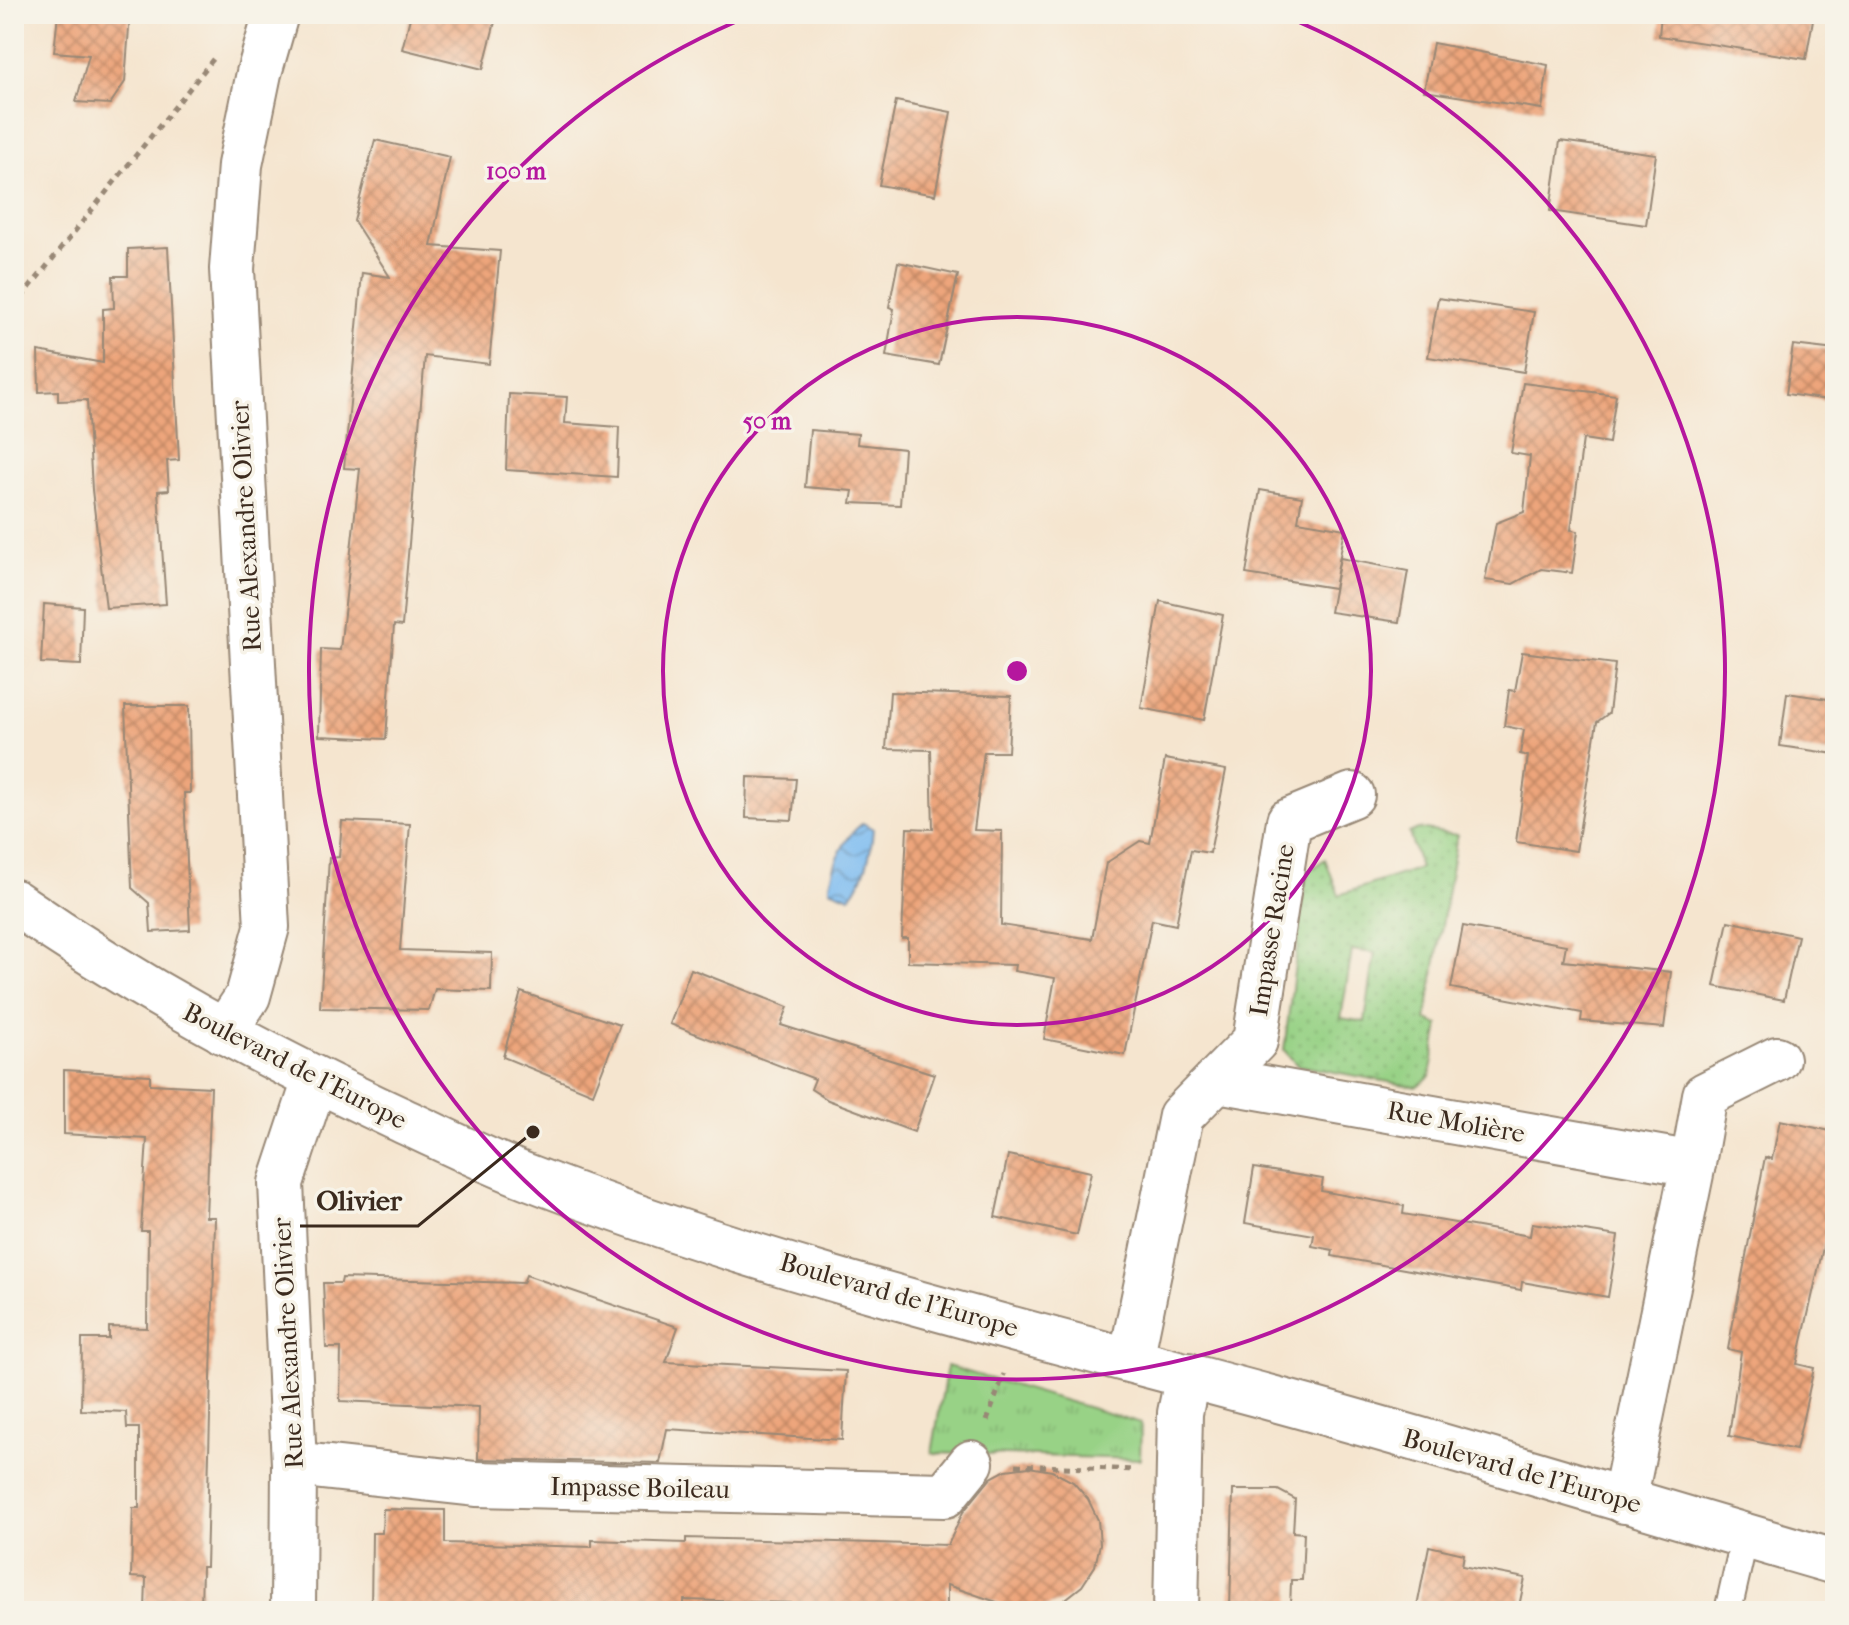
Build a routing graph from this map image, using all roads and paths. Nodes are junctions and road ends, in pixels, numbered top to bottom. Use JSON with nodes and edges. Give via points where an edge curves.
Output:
{"nodes":[{"id":1,"x":276,"y":14,"type":"edge"},
{"id":2,"x":217,"y":54,"type":"dead end"},
{"id":3,"x":14,"y":307,"type":"edge"},
{"id":4,"x":1352,"y":795,"type":"dead end"},
{"id":5,"x":14,"y":902,"type":"edge"},
{"id":6,"x":224,"y":1032,"type":"junction"},
{"id":7,"x":1777,"y":1059,"type":"dead end"},
{"id":8,"x":315,"y":1080,"type":"junction"},
{"id":9,"x":1218,"y":1080,"type":"junction"},
{"id":10,"x":1693,"y":1164,"type":"junction"},
{"id":11,"x":1019,"y":1331,"type":"junction"},
{"id":12,"x":1131,"y":1360,"type":"junction"},
{"id":13,"x":1188,"y":1375,"type":"junction"},
{"id":14,"x":971,"y":1463,"type":"junction"},
{"id":15,"x":294,"y":1464,"type":"junction"},
{"id":16,"x":1179,"y":1471,"type":"junction"},
{"id":17,"x":1624,"y":1501,"type":"junction"},
{"id":18,"x":1745,"y":1536,"type":"junction"},
{"id":19,"x":1835,"y":1562,"type":"edge"},
{"id":20,"x":293,"y":1611,"type":"edge"},
{"id":21,"x":1176,"y":1611,"type":"edge"},
{"id":22,"x":1728,"y":1611,"type":"edge"}],
"edges":[{"from":1,"to":6,"type":"street","name":"Rue Alexandre Olivier","via":[[240,165],[232,269],[267,927],[248,996]]},
{"from":2,"to":3,"type":"path"},
{"from":4,"to":9,"type":"street","name":"Impasse Racine","via":[[1289,821],[1255,1041]]},
{"from":5,"to":6,"type":"street","name":"Boulevard de l'Europe","via":[[140,987]]},
{"from":6,"to":8,"type":"street","name":"Boulevard de l'Europe"},
{"from":7,"to":10,"type":"street","via":[[1705,1095]]},
{"from":8,"to":11,"type":"street","name":"Boulevard de l'Europe","via":[[528,1177],[700,1237]]},
{"from":8,"to":15,"type":"street","name":"Rue Alexandre Olivier","via":[[281,1183]]},
{"from":9,"to":10,"type":"street","name":"Rue Molière"},
{"from":9,"to":12,"type":"street","name":"Impasse Racine","via":[[1181,1116]]},
{"from":10,"to":17,"type":"street"},
{"from":11,"to":12,"type":"street","name":"Boulevard de l'Europe"},
{"from":11,"to":14,"type":"path"},
{"from":12,"to":13,"type":"street","name":"Boulevard de l'Europe"},
{"from":13,"to":16,"type":"street","via":[[1180,1413]]},
{"from":13,"to":17,"type":"street","name":"Boulevard de l'Europe"},
{"from":14,"to":15,"type":"street","name":"Impasse Boileau","via":[[945,1495],[476,1484]]},
{"from":14,"to":16,"type":"path"},
{"from":15,"to":20,"type":"street","name":"Rue Alexandre Olivier"},
{"from":16,"to":21,"type":"street"},
{"from":17,"to":18,"type":"street","name":"Boulevard de l'Europe"},
{"from":18,"to":19,"type":"street","name":"Boulevard de l'Europe"},
{"from":18,"to":22,"type":"lane"}]}
